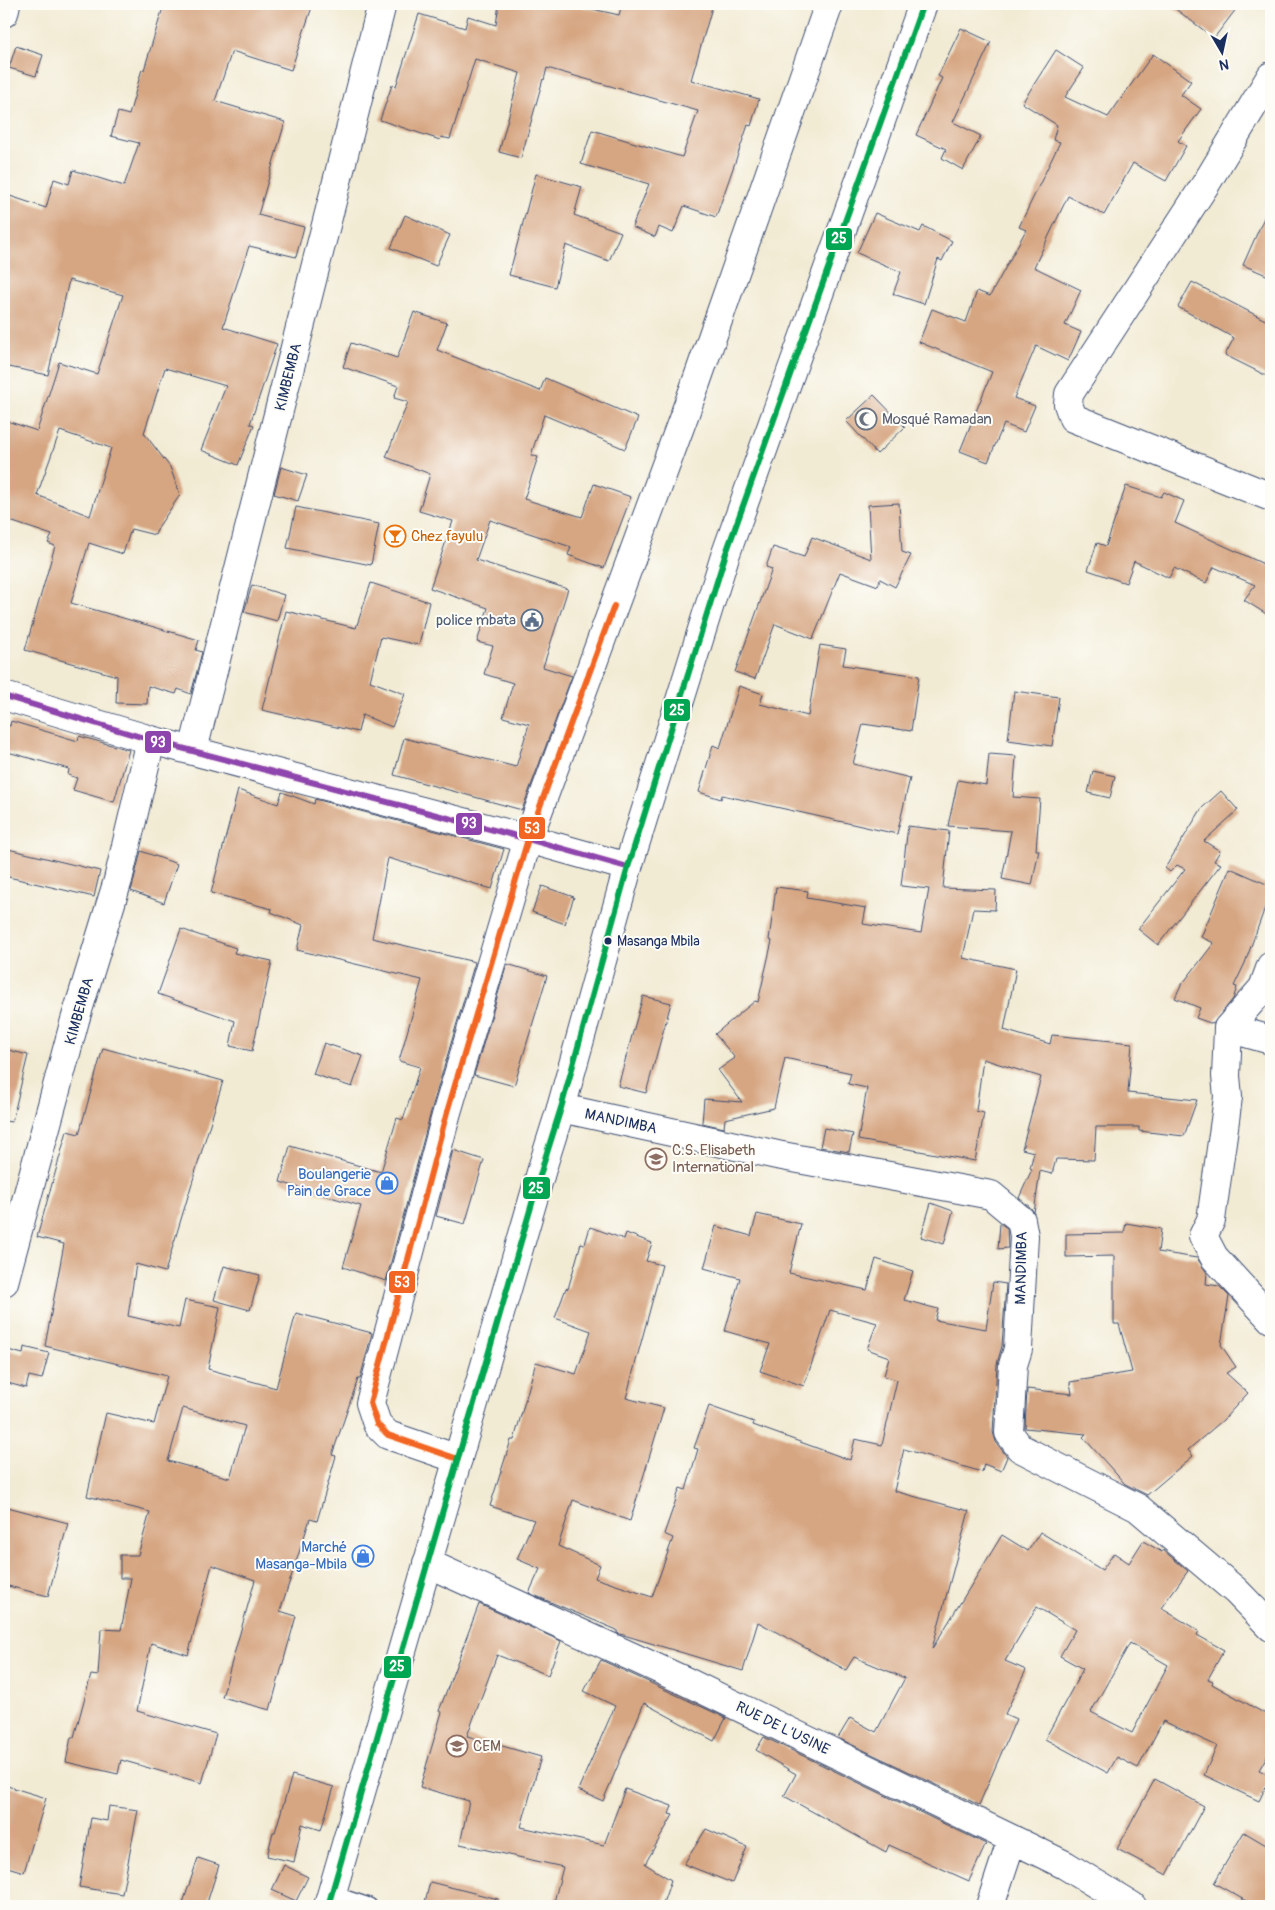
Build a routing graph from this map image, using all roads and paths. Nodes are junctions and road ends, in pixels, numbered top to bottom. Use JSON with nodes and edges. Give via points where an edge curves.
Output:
{"nodes":[{"id":1,"x":6,"y":4,"type":"edge"},
{"id":2,"x":382,"y":4,"type":"edge"},
{"id":3,"x":829,"y":4,"type":"edge"},
{"id":4,"x":923,"y":4,"type":"edge"},
{"id":5,"x":4,"y":12,"type":"edge"},
{"id":6,"x":1271,"y":76,"type":"edge"},
{"id":7,"x":1271,"y":497,"type":"edge"},
{"id":8,"x":4,"y":696,"type":"edge"},
{"id":9,"x":151,"y":740,"type":"junction"},
{"id":10,"x":193,"y":750,"type":"junction"},
{"id":11,"x":528,"y":839,"type":"junction"},
{"id":12,"x":628,"y":867,"type":"junction"},
{"id":13,"x":1271,"y":966,"type":"edge"},
{"id":14,"x":1228,"y":1028,"type":"junction"},
{"id":15,"x":1271,"y":1040,"type":"edge"},
{"id":16,"x":562,"y":1108,"type":"junction"},
{"id":17,"x":4,"y":1282,"type":"edge"},
{"id":18,"x":1271,"y":1319,"type":"edge"},
{"id":19,"x":458,"y":1459,"type":"junction"},
{"id":20,"x":428,"y":1563,"type":"junction"},
{"id":21,"x":1271,"y":1627,"type":"edge"},
{"id":22,"x":1012,"y":1838,"type":"junction"},
{"id":23,"x":330,"y":1900,"type":"edge"},
{"id":24,"x":369,"y":1906,"type":"edge"},
{"id":25,"x":990,"y":1906,"type":"edge"},
{"id":26,"x":1132,"y":1906,"type":"edge"}],
"edges":[{"from":1,"to":5,"type":"main road"},
{"from":2,"to":10,"type":"main road","name":"KIMBEMBA"},
{"from":3,"to":11,"type":"main road","via":[[696,386]]},
{"from":4,"to":12,"type":"main road","via":[[725,556]]},
{"from":6,"to":7,"type":"main road","via":[[1207,182],[1069,394],[1068,404],[1074,418]]},
{"from":8,"to":9,"type":"main road"},
{"from":9,"to":10,"type":"main road"},
{"from":9,"to":17,"type":"main road","name":"KIMBEMBA","via":[[118,880],[75,1020]]},
{"from":10,"to":11,"type":"main road"},
{"from":11,"to":12,"type":"main road"},
{"from":11,"to":19,"type":"main road","via":[[447,1112],[370,1403],[377,1424],[388,1436]]},
{"from":12,"to":16,"type":"main road"},
{"from":13,"to":14,"type":"main road","via":[[1263,988]]},
{"from":14,"to":15,"type":"main road"},
{"from":14,"to":18,"type":"main road","via":[[1226,1113],[1210,1220],[1203,1236],[1214,1257]]},
{"from":16,"to":19,"type":"main road"},
{"from":16,"to":21,"type":"main road","name":"MANDIMBA","via":[[777,1155],[991,1195],[1021,1220],[1024,1236],[1018,1349],[1013,1365],[1009,1433],[1020,1448],[1138,1508],[1236,1591]]},
{"from":19,"to":20,"type":"main road"},
{"from":20,"to":22,"type":"main road","name":"RUE DE L'USINE","via":[[685,1681]]},
{"from":20,"to":23,"type":"main road"},
{"from":22,"to":25,"type":"main road"},
{"from":22,"to":26,"type":"main road","name":"RUE DE L'USINE","via":[[1065,1865]]},
{"from":23,"to":24,"type":"lane"}]}
